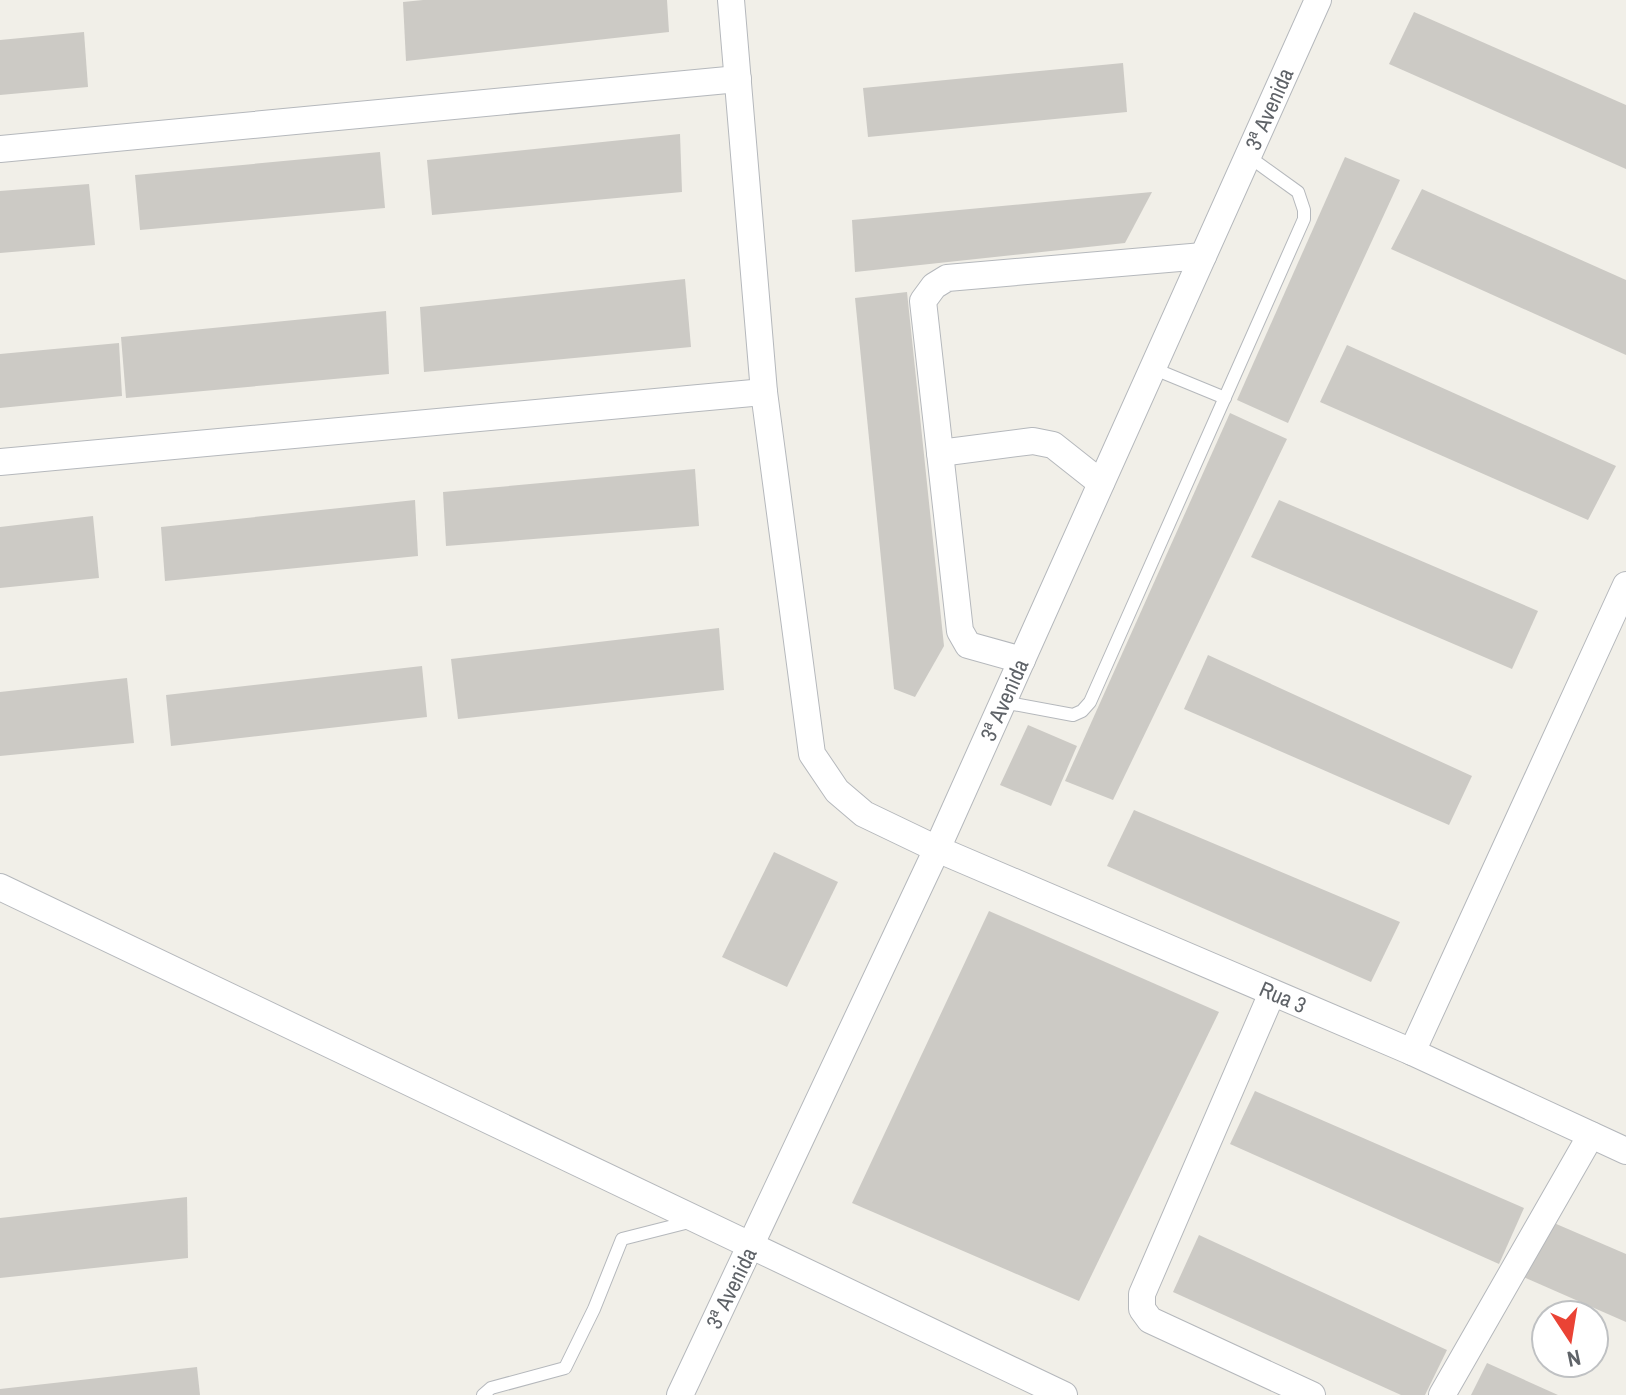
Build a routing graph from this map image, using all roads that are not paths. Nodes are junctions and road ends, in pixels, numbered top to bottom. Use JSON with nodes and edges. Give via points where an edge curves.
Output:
{"nodes":[{"id":1,"x":731,"y":0,"type":"edge"},
{"id":2,"x":1318,"y":0,"type":"edge"},
{"id":3,"x":738,"y":79,"type":"junction"},
{"id":4,"x":0,"y":149,"type":"edge"},
{"id":5,"x":1248,"y":156,"type":"junction"},
{"id":6,"x":1203,"y":256,"type":"junction"},
{"id":7,"x":1152,"y":368,"type":"junction"},
{"id":8,"x":764,"y":392,"type":"junction"},
{"id":9,"x":1225,"y":398,"type":"junction"},
{"id":10,"x":940,"y":453,"type":"junction"},
{"id":11,"x":0,"y":462,"type":"edge"},
{"id":12,"x":1101,"y":483,"type":"junction"},
{"id":13,"x":1626,"y":585,"type":"edge"},
{"id":14,"x":1022,"y":660,"type":"junction"},
{"id":15,"x":1003,"y":702,"type":"junction"},
{"id":16,"x":937,"y":849,"type":"junction"},
{"id":17,"x":2,"y":892,"type":"edge"},
{"id":18,"x":1272,"y":993,"type":"junction"},
{"id":19,"x":1412,"y":1052,"type":"junction"},
{"id":20,"x":1591,"y":1135,"type":"junction"},
{"id":21,"x":1626,"y":1151,"type":"edge"},
{"id":22,"x":696,"y":1220,"type":"junction"},
{"id":23,"x":751,"y":1247,"type":"junction"},
{"id":24,"x":483,"y":1395,"type":"edge"},
{"id":25,"x":680,"y":1395,"type":"edge"},
{"id":26,"x":1064,"y":1395,"type":"edge"},
{"id":27,"x":1312,"y":1395,"type":"edge"},
{"id":28,"x":1442,"y":1395,"type":"edge"}],
"edges":[{"from":1,"to":3,"type":"street","name":"Rua 3"},
{"from":2,"to":5,"type":"street","name":"3ª Avenida"},
{"from":3,"to":4,"type":"street"},
{"from":3,"to":8,"type":"street","name":"Rua 3"},
{"from":5,"to":6,"type":"street","name":"3ª Avenida"},
{"from":5,"to":9,"type":"lane","via":[[1298,192],[1304,219]]},
{"from":6,"to":7,"type":"street","name":"3ª Avenida"},
{"from":6,"to":10,"type":"street","via":[[947,278],[934,286],[923,301]]},
{"from":7,"to":9,"type":"lane"},
{"from":7,"to":12,"type":"street","name":"3ª Avenida"},
{"from":8,"to":11,"type":"street"},
{"from":8,"to":16,"type":"street","name":"Rua 3","via":[[812,754],[837,791],[864,814]]},
{"from":9,"to":15,"type":"lane","via":[[1090,702],[1073,715]]},
{"from":10,"to":12,"type":"street","via":[[1033,441],[1053,445]]},
{"from":10,"to":14,"type":"street","via":[[960,631],[968,645]]},
{"from":12,"to":14,"type":"street","name":"3ª Avenida"},
{"from":13,"to":19,"type":"street"},
{"from":14,"to":15,"type":"street","name":"3ª Avenida"},
{"from":15,"to":16,"type":"street","name":"3ª Avenida"},
{"from":16,"to":18,"type":"street","name":"Rua 3"},
{"from":16,"to":23,"type":"street","name":"3ª Avenida"},
{"from":17,"to":22,"type":"street"},
{"from":18,"to":19,"type":"street","name":"Rua 3"},
{"from":18,"to":27,"type":"street","via":[[1142,1294],[1142,1309],[1150,1320]]},
{"from":19,"to":20,"type":"street","name":"Rua 3"},
{"from":20,"to":21,"type":"street","name":"Rua 3"},
{"from":20,"to":28,"type":"street"},
{"from":22,"to":23,"type":"street"},
{"from":22,"to":24,"type":"lane","via":[[622,1239],[565,1368],[491,1388]]},
{"from":23,"to":25,"type":"street","name":"3ª Avenida"},
{"from":23,"to":26,"type":"street"}]}
